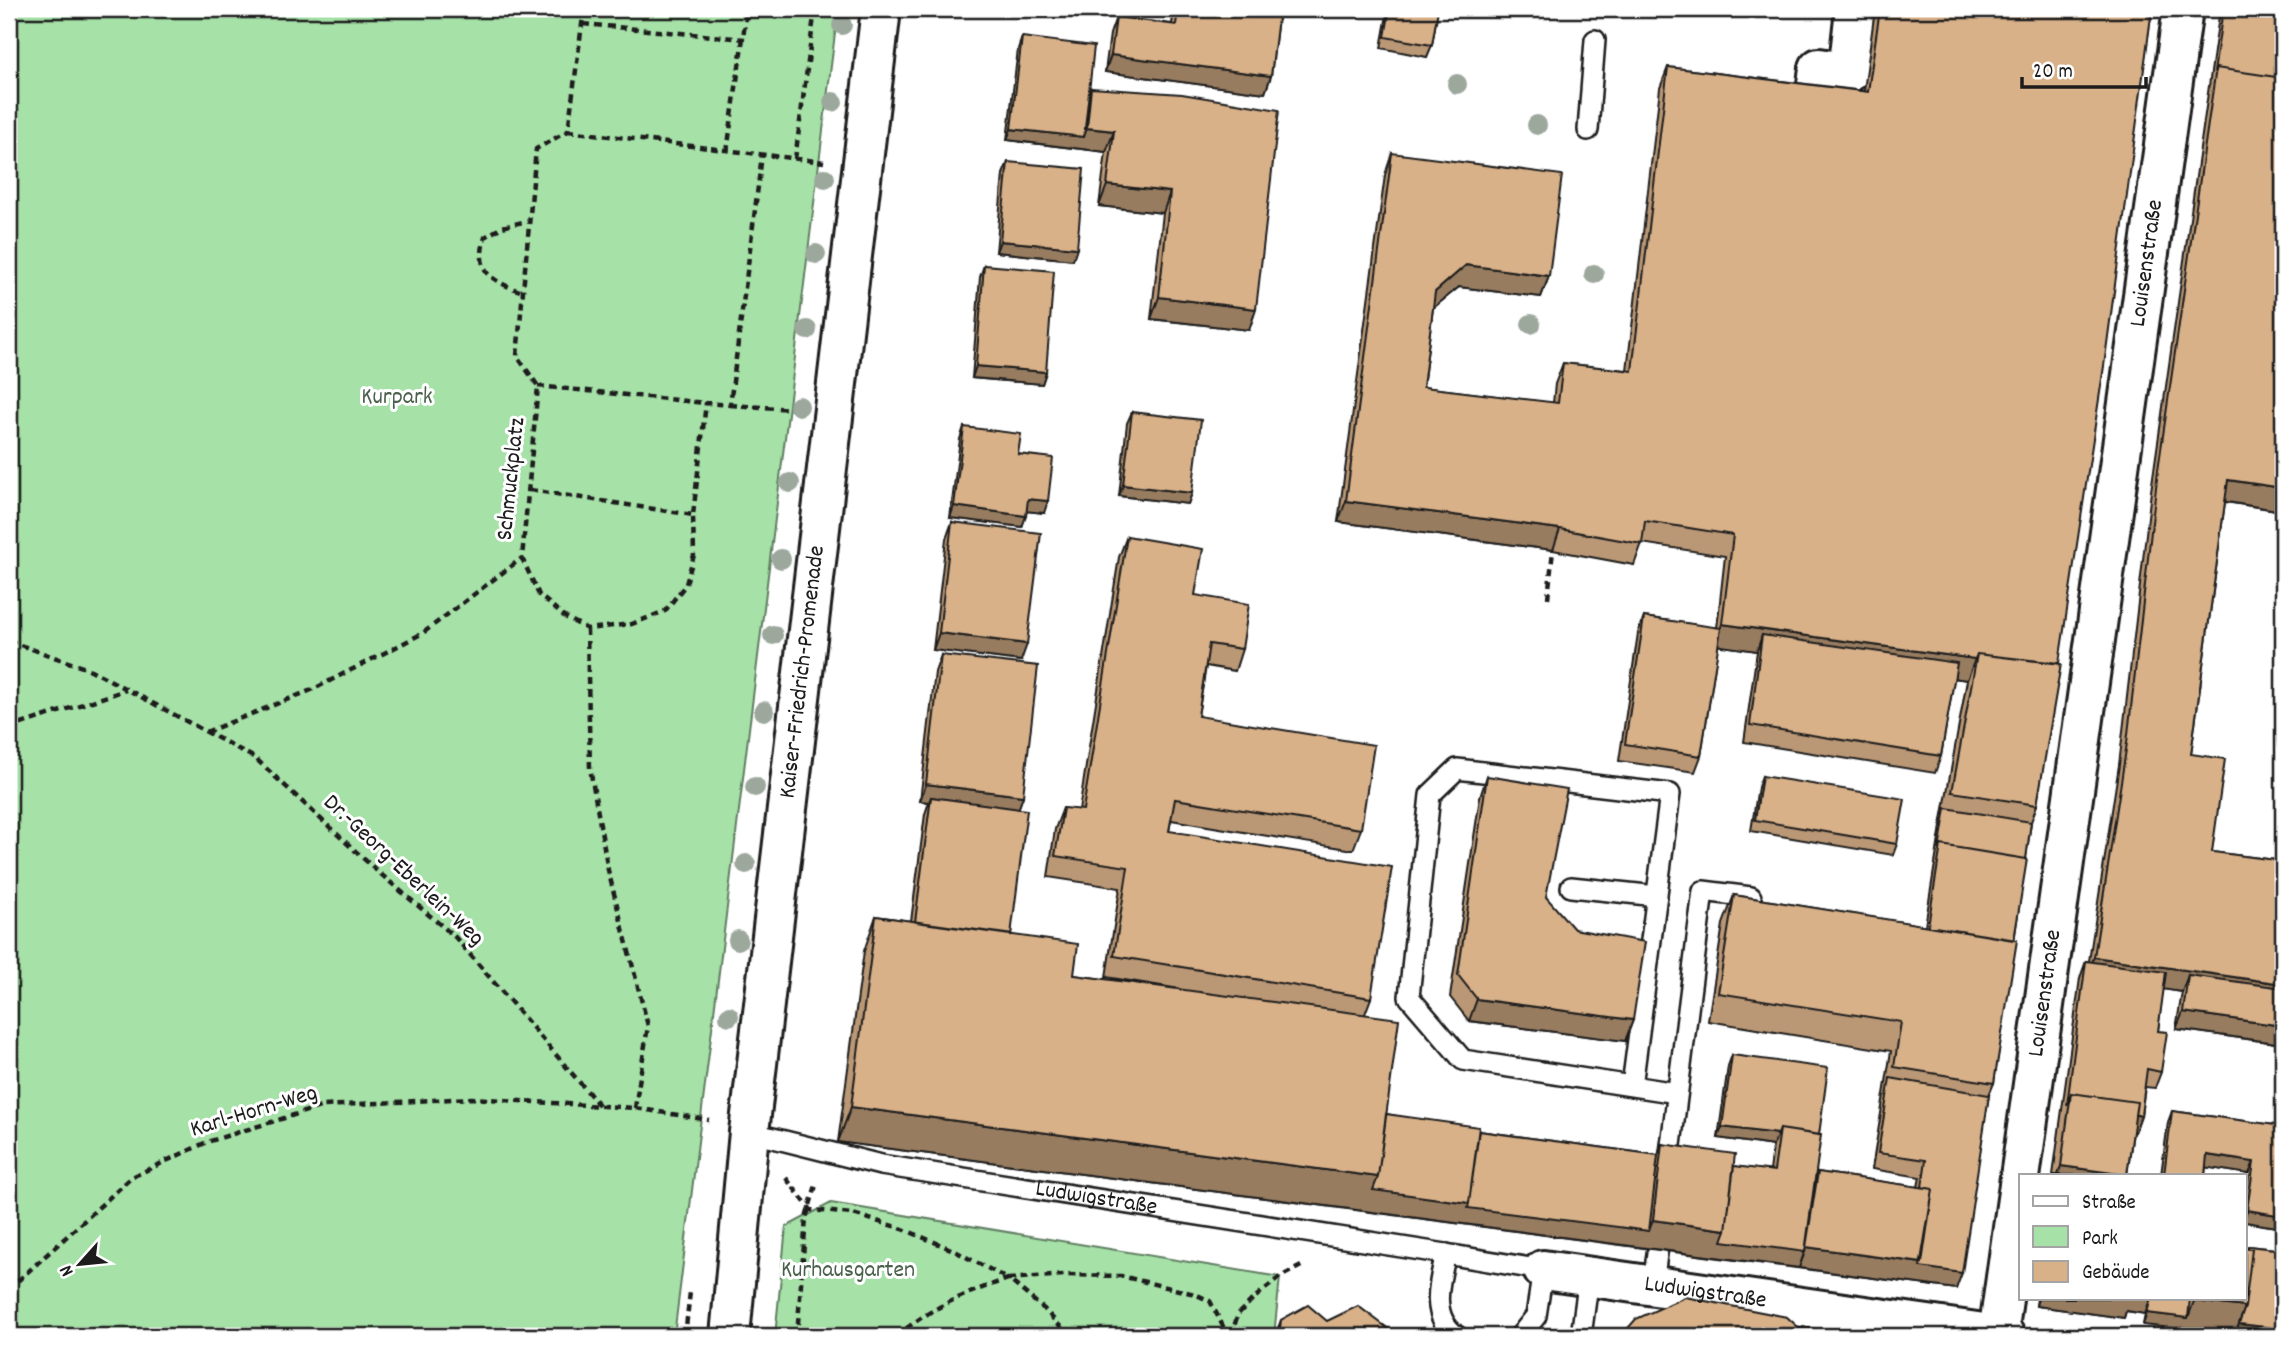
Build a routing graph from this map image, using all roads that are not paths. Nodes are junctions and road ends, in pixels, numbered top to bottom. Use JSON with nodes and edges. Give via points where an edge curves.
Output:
{"nodes":[{"id":1,"x":881,"y":9,"type":"edge"},
{"id":2,"x":1855,"y":9,"type":"edge"},
{"id":3,"x":2183,"y":9,"type":"edge"},
{"id":4,"x":1595,"y":40,"type":"dead end"},
{"id":5,"x":1814,"y":108,"type":"edge"},
{"id":6,"x":1588,"y":130,"type":"dead end"},
{"id":7,"x":1571,"y":887,"type":"dead end"},
{"id":8,"x":1657,"y":895,"type":"junction"},
{"id":9,"x":1751,"y":897,"type":"edge"},
{"id":10,"x":1632,"y":1086,"type":"junction"},
{"id":11,"x":1677,"y":1093,"type":"junction"},
{"id":12,"x":750,"y":1132,"type":"junction"},
{"id":13,"x":1446,"y":1254,"type":"junction"},
{"id":14,"x":1543,"y":1270,"type":"junction"},
{"id":15,"x":1589,"y":1277,"type":"junction"},
{"id":16,"x":1653,"y":1285,"type":"junction"},
{"id":17,"x":1951,"y":1331,"type":"edge"},
{"id":18,"x":730,"y":1336,"type":"edge"},
{"id":19,"x":1457,"y":1336,"type":"edge"},
{"id":20,"x":1520,"y":1336,"type":"edge"},
{"id":21,"x":1581,"y":1336,"type":"edge"},
{"id":22,"x":2001,"y":1336,"type":"edge"}],
"edges":[{"from":1,"to":12,"type":"street","name":"Kaiser-Friedrich-Promenade"},
{"from":2,"to":5,"type":"street","via":[[1848,73],[1819,68]]},
{"from":3,"to":22,"type":"street","name":"Louisenstraße","via":[[2148,132],[2075,649]]},
{"from":4,"to":6,"type":"lane"},
{"from":7,"to":8,"type":"lane"},
{"from":8,"to":10,"type":"lane"},
{"from":8,"to":10,"type":"lane","via":[[1670,794],[1457,769],[1430,795],[1409,997],[1463,1060]]},
{"from":9,"to":11,"type":"lane","via":[[1703,891]]},
{"from":10,"to":11,"type":"lane"},
{"from":11,"to":16,"type":"lane"},
{"from":12,"to":13,"type":"lane","name":"Ludwigstraße","via":[[881,1166]]},
{"from":12,"to":18,"type":"street","name":"Kaiser-Friedrich-Promenade"},
{"from":13,"to":14,"type":"lane","name":"Ludwigstraße"},
{"from":13,"to":19,"type":"lane","via":[[1437,1296],[1441,1316]]},
{"from":14,"to":15,"type":"street","name":"Ludwigstraße"},
{"from":14,"to":20,"type":"lane","via":[[1536,1316]]},
{"from":15,"to":16,"type":"street","name":"Ludwigstraße"},
{"from":15,"to":21,"type":"lane"},
{"from":16,"to":17,"type":"street","name":"Ludwigstraße"},
{"from":17,"to":22,"type":"street","name":"Ludwigstraße"}]}
